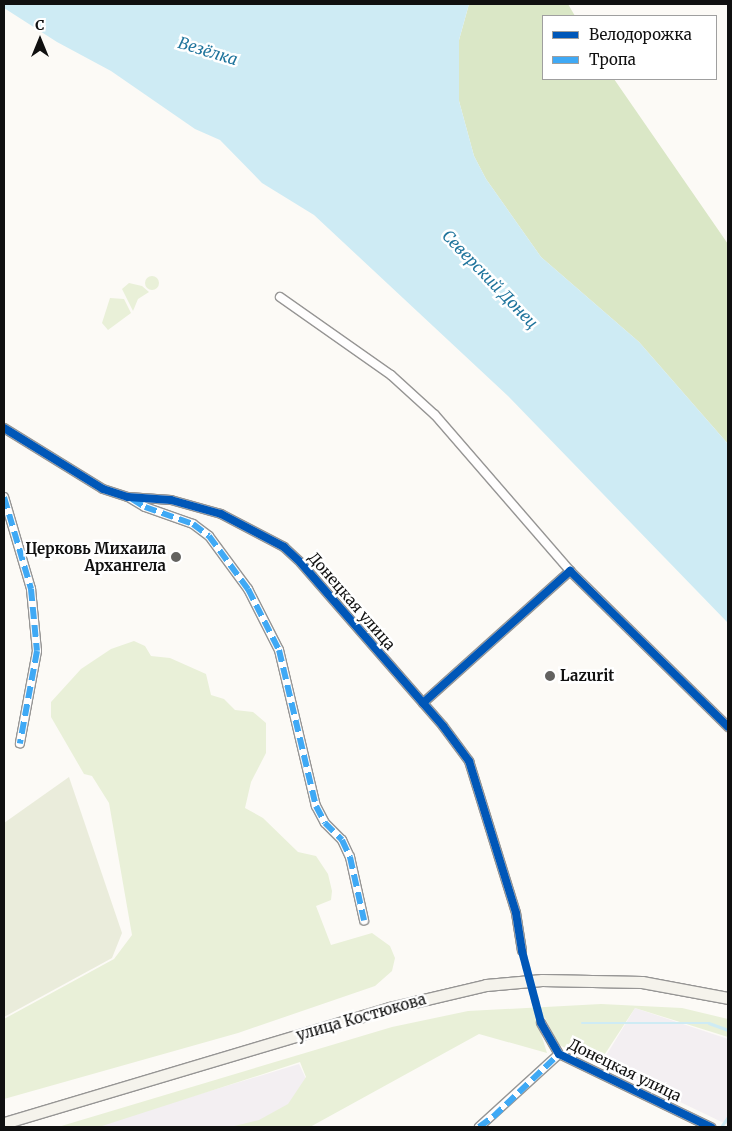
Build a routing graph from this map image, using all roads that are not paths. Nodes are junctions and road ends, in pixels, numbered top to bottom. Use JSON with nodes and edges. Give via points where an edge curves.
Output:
{"nodes":[{"id":1,"x":280,"y":297,"type":"dead end"},
{"id":2,"x":4,"y":428,"type":"edge"},
{"id":3,"x":4,"y":497,"type":"edge"},
{"id":4,"x":128,"y":497,"type":"junction"},
{"id":5,"x":570,"y":571,"type":"junction"},
{"id":6,"x":423,"y":703,"type":"junction"},
{"id":7,"x":728,"y":726,"type":"edge"},
{"id":8,"x":20,"y":743,"type":"dead end"},
{"id":9,"x":364,"y":920,"type":"dead end"},
{"id":10,"x":522,"y":951,"type":"tunnel mouth"},
{"id":11,"x":728,"y":998,"type":"edge"},
{"id":12,"x":541,"y":1023,"type":"tunnel mouth"},
{"id":13,"x":559,"y":1054,"type":"junction"},
{"id":14,"x":4,"y":1123,"type":"edge"},
{"id":15,"x":479,"y":1127,"type":"edge"},
{"id":16,"x":711,"y":1127,"type":"edge"}],
"edges":[{"from":1,"to":5,"type":"street","via":[[391,375],[435,415]]},
{"from":2,"to":4,"type":"street","name":"Донецкая улица","via":[[103,490]]},
{"from":3,"to":8,"type":"street","via":[[31,589],[37,651]]},
{"from":4,"to":6,"type":"street","name":"Донецкая улица","via":[[196,505],[221,514],[284,547]]},
{"from":4,"to":9,"type":"street","via":[[145,508],[194,524],[209,536],[248,589],[279,650],[316,806],[324,823],[342,840],[350,857]]},
{"from":5,"to":6,"type":"street"},
{"from":5,"to":7,"type":"street"},
{"from":6,"to":10,"type":"street","name":"Донецкая улица","via":[[469,761],[516,913]]},
{"from":11,"to":14,"type":"main road","name":"улица Костюкова","via":[[642,982],[542,980],[486,985],[389,1008]]},
{"from":12,"to":13,"type":"street","name":"Донецкая улица"},
{"from":13,"to":15,"type":"street"},
{"from":13,"to":16,"type":"street","name":"Донецкая улица"}]}
